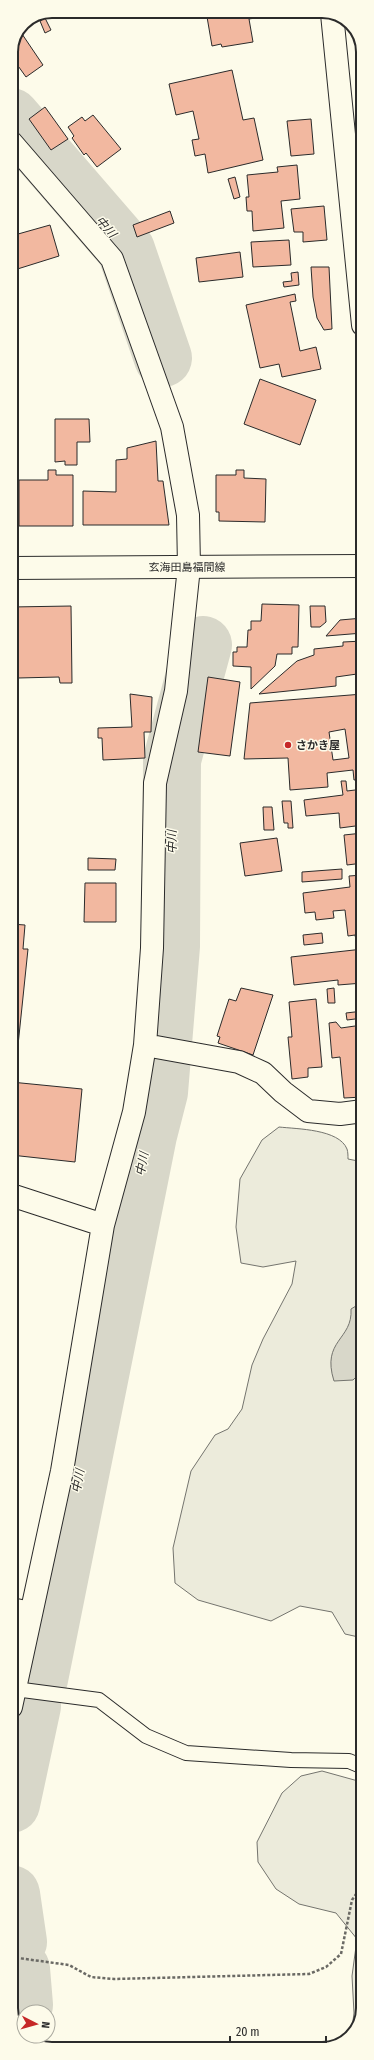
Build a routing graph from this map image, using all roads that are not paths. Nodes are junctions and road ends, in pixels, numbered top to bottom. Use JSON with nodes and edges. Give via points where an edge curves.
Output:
{"nodes":[{"id":1,"x":333,"y":20,"type":"edge"},
{"id":2,"x":18,"y":150,"type":"edge"},
{"id":3,"x":356,"y":255,"type":"edge"},
{"id":4,"x":356,"y":566,"type":"edge"},
{"id":5,"x":190,"y":567,"type":"junction"},
{"id":6,"x":18,"y":568,"type":"edge"},
{"id":7,"x":145,"y":1045,"type":"junction"},
{"id":8,"x":356,"y":1112,"type":"edge"},
{"id":9,"x":18,"y":1198,"type":"edge"},
{"id":10,"x":103,"y":1225,"type":"junction"},
{"id":11,"x":21,"y":1611,"type":"edge"},
{"id":12,"x":18,"y":1644,"type":"edge"},
{"id":13,"x":18,"y":1698,"type":"edge"},
{"id":14,"x":356,"y":1764,"type":"edge"}],
"edges":[{"from":1,"to":3,"type":"street"},
{"from":2,"to":5,"type":"street","via":[[112,259],[172,428],[188,515]]},
{"from":4,"to":5,"type":"street","name":"玄海田島福間線"},
{"from":5,"to":6,"type":"street","name":"玄海田島福間線"},
{"from":5,"to":7,"type":"street","via":[[176,691],[154,783],[152,948]]},
{"from":7,"to":8,"type":"street","via":[[239,1062],[263,1073],[308,1111],[340,1114]]},
{"from":7,"to":10,"type":"street","via":[[134,1112]]},
{"from":9,"to":10,"type":"street"},
{"from":10,"to":11,"type":"street","via":[[62,1471]]},
{"from":11,"to":12,"type":"street"},
{"from":13,"to":14,"type":"lane","via":[[99,1700],[146,1736],[186,1752],[290,1760],[349,1761]]}]}
